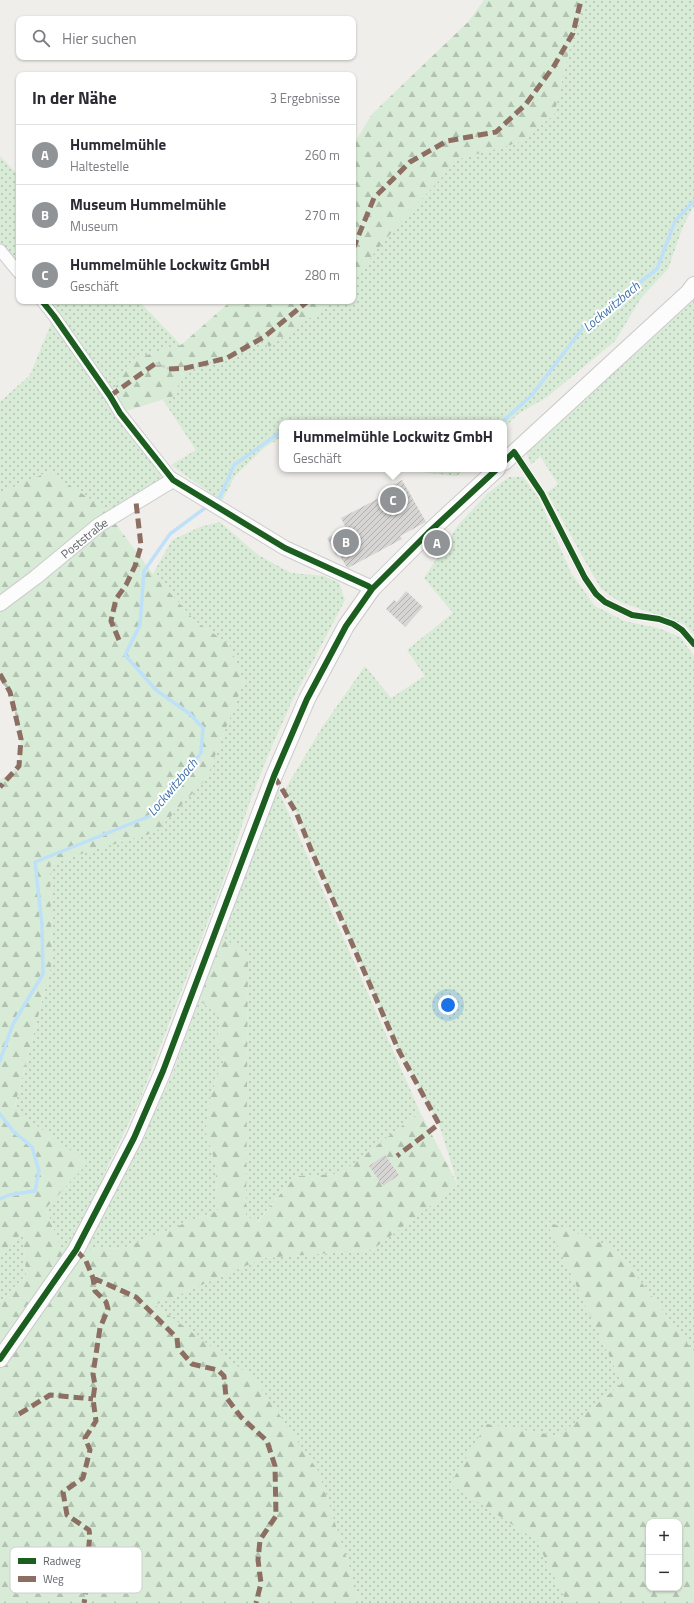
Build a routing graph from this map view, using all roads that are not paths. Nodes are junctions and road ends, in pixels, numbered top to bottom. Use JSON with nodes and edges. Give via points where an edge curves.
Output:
{"nodes":[{"id":1,"x":0,"y":250,"type":"edge"},
{"id":2,"x":16,"y":269,"type":"edge"},
{"id":3,"x":694,"y":285,"type":"edge"},
{"id":4,"x":44,"y":304,"type":"edge"},
{"id":5,"x":507,"y":459,"type":"edge"},
{"id":6,"x":494,"y":472,"type":"edge"},
{"id":7,"x":173,"y":480,"type":"junction"},
{"id":8,"x":372,"y":589,"type":"junction"},
{"id":9,"x":0,"y":604,"type":"edge"},
{"id":10,"x":0,"y":1359,"type":"edge"}],
"edges":[{"from":1,"to":2,"type":"street"},
{"from":3,"to":5,"type":"main road"},
{"from":4,"to":7,"type":"street","via":[[120,414]]},
{"from":6,"to":8,"type":"main road"},
{"from":7,"to":8,"type":"street","via":[[284,548]]},
{"from":7,"to":9,"type":"street","name":"Poststraße","via":[[99,525]]},
{"from":8,"to":10,"type":"main road","via":[[346,626],[307,699],[274,776],[163,1071],[134,1138],[76,1250]]}]}
